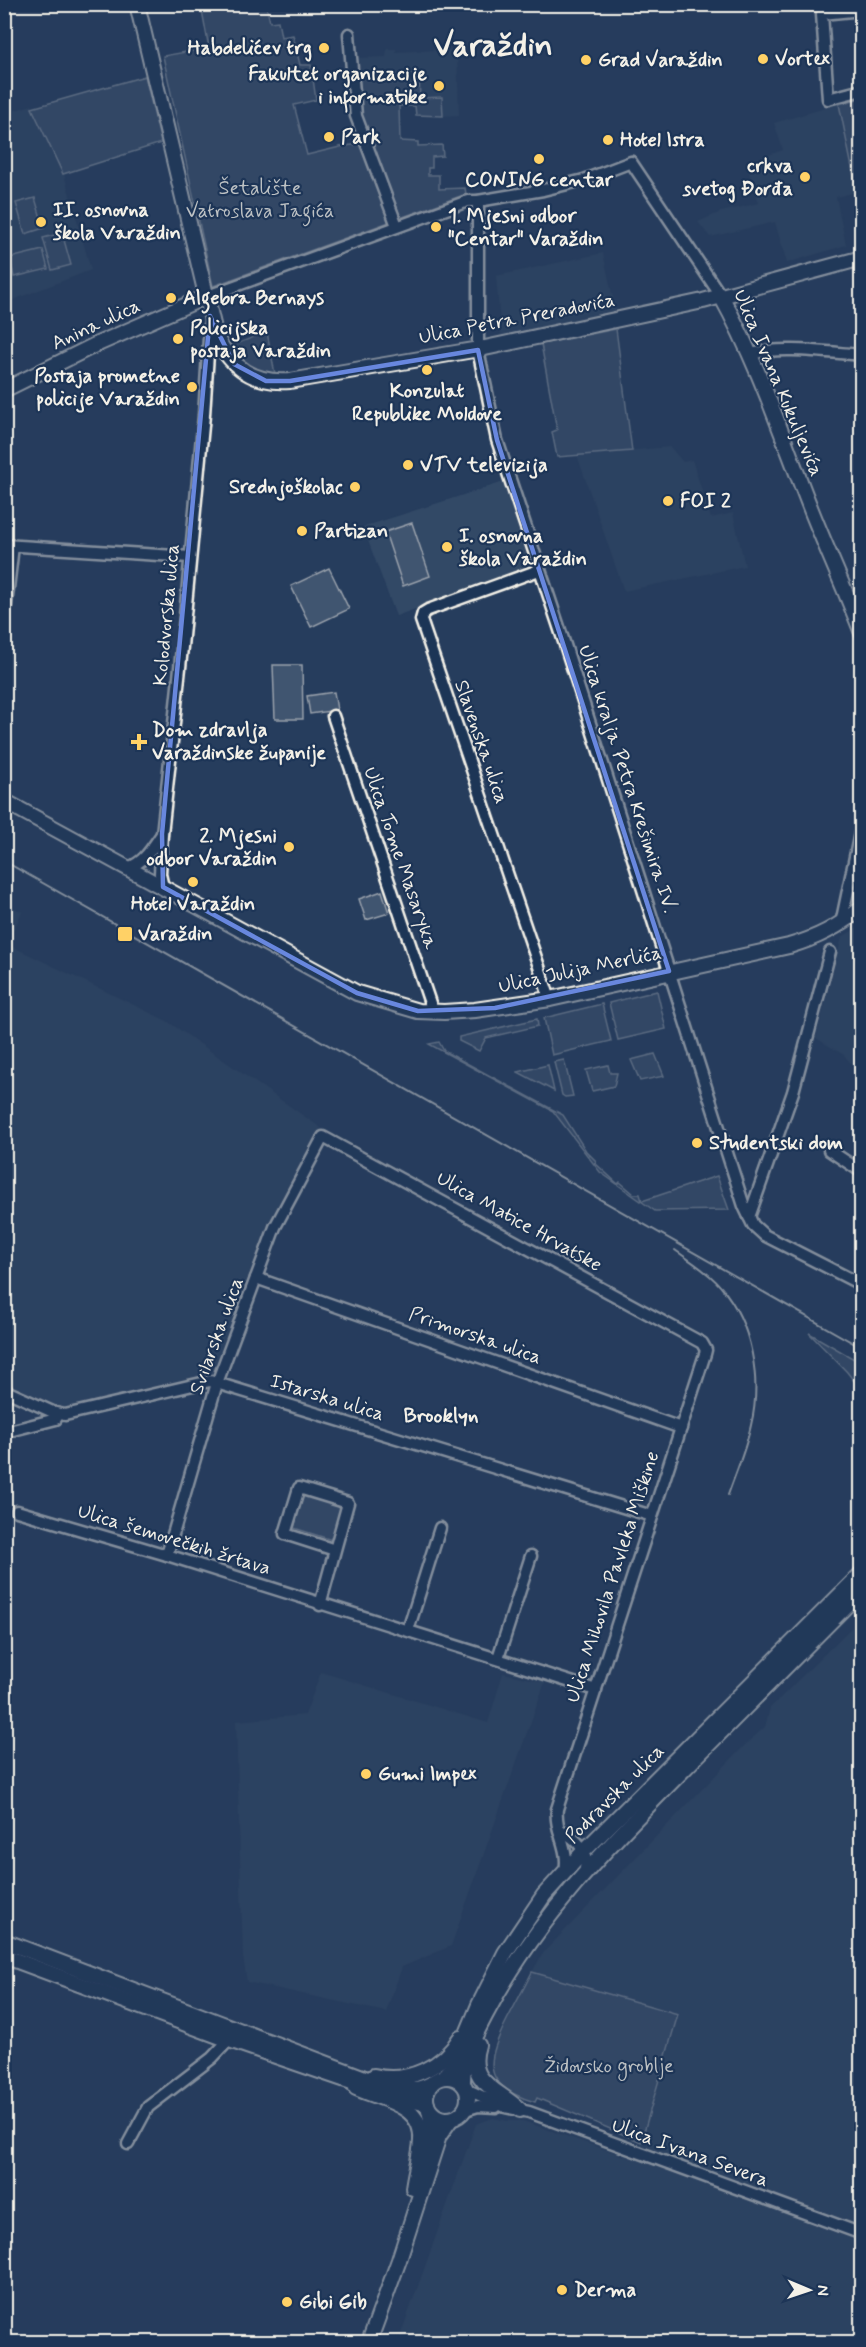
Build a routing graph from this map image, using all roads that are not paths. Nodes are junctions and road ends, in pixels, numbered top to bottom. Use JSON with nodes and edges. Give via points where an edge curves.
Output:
{"nodes":[{"id":1,"x":137,"y":4,"type":"edge"},
{"id":2,"x":861,"y":10,"type":"edge"},
{"id":3,"x":349,"y":34,"type":"dead end"},
{"id":4,"x":861,"y":90,"type":"edge"},
{"id":5,"x":478,"y":201,"type":"junction"},
{"id":6,"x":397,"y":226,"type":"junction"},
{"id":7,"x":861,"y":258,"type":"edge"},
{"id":8,"x":721,"y":296,"type":"junction"},
{"id":9,"x":205,"y":297,"type":"junction"},
{"id":10,"x":210,"y":316,"type":"junction"},
{"id":11,"x":478,"y":350,"type":"junction"},
{"id":12,"x":749,"y":355,"type":"junction"},
{"id":13,"x":861,"y":355,"type":"edge"},
{"id":14,"x":4,"y":390,"type":"edge"},
{"id":15,"x":9,"y":545,"type":"edge"},
{"id":16,"x":190,"y":557,"type":"junction"},
{"id":17,"x":539,"y":570,"type":"junction"},
{"id":18,"x":4,"y":622,"type":"edge"},
{"id":19,"x":861,"y":633,"type":"edge"},
{"id":20,"x":333,"y":716,"type":"dead end"},
{"id":21,"x":4,"y":801,"type":"edge"},
{"id":22,"x":861,"y":823,"type":"edge"},
{"id":23,"x":162,"y":834,"type":"junction"},
{"id":24,"x":128,"y":868,"type":"junction"},
{"id":25,"x":163,"y":887,"type":"junction"},
{"id":26,"x":861,"y":908,"type":"edge"},
{"id":27,"x":841,"y":924,"type":"junction"},
{"id":28,"x":830,"y":952,"type":"dead end"},
{"id":29,"x":669,"y":971,"type":"junction"},
{"id":30,"x":550,"y":999,"type":"junction"},
{"id":31,"x":433,"y":1012,"type":"junction"},
{"id":32,"x":323,"y":1137,"type":"joint"},
{"id":33,"x":829,"y":1150,"type":"dead end"},
{"id":34,"x":861,"y":1170,"type":"edge"},
{"id":35,"x":749,"y":1217,"type":"junction"},
{"id":36,"x":256,"y":1278,"type":"junction"},
{"id":37,"x":860,"y":1282,"type":"edge"},
{"id":38,"x":696,"y":1340,"type":"joint"},
{"id":39,"x":217,"y":1383,"type":"junction"},
{"id":40,"x":4,"y":1390,"type":"edge"},
{"id":41,"x":58,"y":1414,"type":"junction"},
{"id":42,"x":681,"y":1428,"type":"junction"},
{"id":43,"x":13,"y":1430,"type":"dead end"},
{"id":44,"x":17,"y":1511,"type":"dead end"},
{"id":45,"x":652,"y":1516,"type":"junction"},
{"id":46,"x":440,"y":1528,"type":"dead end"},
{"id":47,"x":335,"y":1550,"type":"junction"},
{"id":48,"x":167,"y":1555,"type":"junction"},
{"id":49,"x":531,"y":1556,"type":"dead end"},
{"id":50,"x":861,"y":1573,"type":"edge"},
{"id":51,"x":861,"y":1590,"type":"edge"},
{"id":52,"x":320,"y":1605,"type":"junction"},
{"id":53,"x":408,"y":1630,"type":"junction"},
{"id":54,"x":498,"y":1658,"type":"junction"},
{"id":55,"x":596,"y":1690,"type":"junction"},
{"id":56,"x":559,"y":1829,"type":"junction"},
{"id":57,"x":600,"y":1836,"type":"junction"},
{"id":58,"x":574,"y":1838,"type":"junction"},
{"id":59,"x":584,"y":1851,"type":"junction"},
{"id":60,"x":565,"y":1871,"type":"junction"},
{"id":61,"x":584,"y":1874,"type":"junction"},
{"id":62,"x":4,"y":1941,"type":"edge"},
{"id":63,"x":4,"y":1956,"type":"edge"},
{"id":64,"x":484,"y":2006,"type":"junction"},
{"id":65,"x":229,"y":2040,"type":"junction"},
{"id":66,"x":333,"y":2065,"type":"junction"},
{"id":67,"x":444,"y":2077,"type":"junction"},
{"id":68,"x":341,"y":2080,"type":"junction"},
{"id":69,"x":431,"y":2084,"type":"junction"},
{"id":70,"x":465,"y":2087,"type":"junction"},
{"id":71,"x":428,"y":2107,"type":"junction"},
{"id":72,"x":505,"y":2107,"type":"junction"},
{"id":73,"x":465,"y":2110,"type":"junction"},
{"id":74,"x":520,"y":2110,"type":"junction"},
{"id":75,"x":451,"y":2120,"type":"junction"},
{"id":76,"x":128,"y":2144,"type":"dead end"},
{"id":77,"x":413,"y":2188,"type":"junction"},
{"id":78,"x":861,"y":2234,"type":"edge"},
{"id":79,"x":391,"y":2278,"type":"junction"},
{"id":80,"x":369,"y":2343,"type":"edge"}],
"edges":[{"from":1,"to":9,"type":"main road","name":"Ulica Petra Preradovića"},
{"from":2,"to":4,"type":"street","via":[[822,14],[828,99]]},
{"from":3,"to":6,"type":"street","via":[[356,117]]},
{"from":5,"to":6,"type":"street"},
{"from":5,"to":8,"type":"street","name":"Ulica Ivana Kukuljevića","via":[[584,180],[631,162]]},
{"from":5,"to":11,"type":"street","name":"Ulica kralja Petra Krešimira IV."},
{"from":6,"to":9,"type":"street"},
{"from":7,"to":8,"type":"main road","name":"Ulica Petra Preradovića"},
{"from":8,"to":11,"type":"main road","name":"Ulica Petra Preradovića"},
{"from":8,"to":12,"type":"main road","name":"Ulica Ivana Kukuljevića"},
{"from":9,"to":10,"type":"main road","name":"Ulica Petra Preradovića"},
{"from":9,"to":14,"type":"main road","name":"Anina ulica"},
{"from":10,"to":11,"type":"main road","name":"Ulica Petra Preradovića","via":[[216,337],[234,364],[253,377],[278,382]]},
{"from":10,"to":16,"type":"street","name":"Kolodvorska ulica"},
{"from":11,"to":17,"type":"street","name":"Ulica kralja Petra Krešimira IV.","via":[[497,440]]},
{"from":12,"to":13,"type":"street","via":[[792,351]]},
{"from":12,"to":19,"type":"main road","name":"Ulica Ivana Kukuljevića"},
{"from":15,"to":16,"type":"street"},
{"from":15,"to":18,"type":"street"},
{"from":16,"to":23,"type":"street","name":"Kolodvorska ulica"},
{"from":17,"to":29,"type":"street","name":"Ulica kralja Petra Krešimira IV."},
{"from":17,"to":30,"type":"street","name":"Slavenska ulica","via":[[428,610],[421,620]]},
{"from":20,"to":31,"type":"street","name":"Ulica Tome Masaryka"},
{"from":21,"to":24,"type":"main road","name":"Ulica Julija Merlića"},
{"from":22,"to":27,"type":"street"},
{"from":23,"to":24,"type":"street","via":[[147,855]]},
{"from":23,"to":25,"type":"street","name":"Kolodvorska ulica"},
{"from":24,"to":25,"type":"main road","name":"Ulica Julija Merlića"},
{"from":25,"to":31,"type":"main road","name":"Ulica Julija Merlića","via":[[369,998]]},
{"from":26,"to":27,"type":"main road","name":"Ulica Julija Merlića"},
{"from":27,"to":29,"type":"main road","name":"Ulica Julija Merlića","via":[[813,940]]},
{"from":28,"to":35,"type":"street","via":[[793,1092]]},
{"from":29,"to":30,"type":"main road","name":"Ulica Julija Merlića"},
{"from":29,"to":35,"type":"street","name":"Ulica kralja Petra Krešimira IV."},
{"from":30,"to":31,"type":"main road","name":"Ulica Julija Merlića"},
{"from":32,"to":36,"type":"street","name":"Svilarska ulica","via":[[275,1227]]},
{"from":32,"to":38,"type":"street","name":"Ulica Matice Hrvatske"},
{"from":33,"to":34,"type":"street"},
{"from":35,"to":37,"type":"street","via":[[764,1235]]},
{"from":36,"to":39,"type":"street","name":"Svilarska ulica"},
{"from":36,"to":42,"type":"street","name":"Primorska ulica"},
{"from":38,"to":42,"type":"street","name":"Ulica Mihovila Pavleka Miškine","via":[[706,1350]]},
{"from":39,"to":41,"type":"street","name":"Istarska ulica","via":[[210,1381]]},
{"from":39,"to":45,"type":"street","name":"Istarska ulica"},
{"from":39,"to":48,"type":"street","name":"Svilarska ulica"},
{"from":40,"to":41,"type":"street"},
{"from":41,"to":43,"type":"street","name":"Istarska ulica","via":[[56,1419]]},
{"from":42,"to":45,"type":"street","name":"Ulica Mihovila Pavleka Miškine"},
{"from":44,"to":48,"type":"street","name":"Ulica šemovečkih žrtava"},
{"from":45,"to":55,"type":"street","name":"Ulica Mihovila Pavleka Miškine"},
{"from":46,"to":53,"type":"street"},
{"from":47,"to":47,"type":"street","name":"Ulica šemovečkih žrtava","via":[[348,1503],[299,1488],[285,1534]]},
{"from":47,"to":52,"type":"street","name":"Ulica šemovečkih žrtava"},
{"from":48,"to":52,"type":"street","name":"Ulica šemovečkih žrtava"},
{"from":49,"to":54,"type":"street"},
{"from":50,"to":57,"type":"main road","name":"Podravska ulica"},
{"from":51,"to":61,"type":"main road","name":"Podravska ulica"},
{"from":52,"to":53,"type":"street","name":"Ulica šemovečkih žrtava"},
{"from":53,"to":54,"type":"street","name":"Ulica šemovečkih žrtava"},
{"from":54,"to":55,"type":"street","name":"Ulica šemovečkih žrtava"},
{"from":55,"to":56,"type":"street","name":"Ulica Mihovila Pavleka Miškine","via":[[557,1809]]},
{"from":56,"to":58,"type":"street"},
{"from":56,"to":60,"type":"street","name":"Ulica Mihovila Pavleka Miškine","via":[[566,1850]]},
{"from":57,"to":58,"type":"street"},
{"from":57,"to":59,"type":"main road","name":"Podravska ulica"},
{"from":58,"to":59,"type":"street"},
{"from":59,"to":60,"type":"main road","name":"Podravska ulica"},
{"from":59,"to":61,"type":"street"},
{"from":60,"to":64,"type":"main road","name":"Podravska ulica","via":[[505,1953]]},
{"from":61,"to":64,"type":"main road","name":"Podravska ulica","via":[[536,1932]]},
{"from":62,"to":66,"type":"main road"},
{"from":63,"to":65,"type":"main road"},
{"from":64,"to":66,"type":"main road","via":[[452,2049],[437,2064],[419,2073],[383,2078]]},
{"from":64,"to":67,"type":"main road","name":"Podravska ulica"},
{"from":64,"to":70,"type":"main road","name":"Podravska ulica","via":[[465,2063]]},
{"from":64,"to":74,"type":"main road","via":[[476,2051],[477,2071],[487,2086]]},
{"from":65,"to":68,"type":"main road"},
{"from":65,"to":76,"type":"street","via":[[212,2058],[148,2107]]},
{"from":66,"to":69,"type":"main road","via":[[397,2089],[417,2090]]},
{"from":67,"to":69,"type":"main road"},
{"from":67,"to":70,"type":"main road","via":[[451,2077]]},
{"from":68,"to":71,"type":"main road"},
{"from":68,"to":77,"type":"main road","via":[[404,2107],[415,2118],[421,2143]]},
{"from":69,"to":71,"type":"main road","via":[[426,2094]]},
{"from":70,"to":72,"type":"street","name":"Ulica Ivana Severa"},
{"from":70,"to":73,"type":"main road"},
{"from":71,"to":75,"type":"main road","via":[[439,2118]]},
{"from":71,"to":77,"type":"main road","via":[[432,2129]]},
{"from":72,"to":73,"type":"street","name":"Ulica Ivana Severa","via":[[478,2106]]},
{"from":72,"to":74,"type":"street","name":"Ulica Ivana Severa"},
{"from":73,"to":75,"type":"main road"},
{"from":74,"to":78,"type":"street","name":"Ulica Ivana Severa"},
{"from":75,"to":79,"type":"main road","via":[[439,2136]]},
{"from":77,"to":79,"type":"main road"},
{"from":79,"to":80,"type":"main road"}]}
